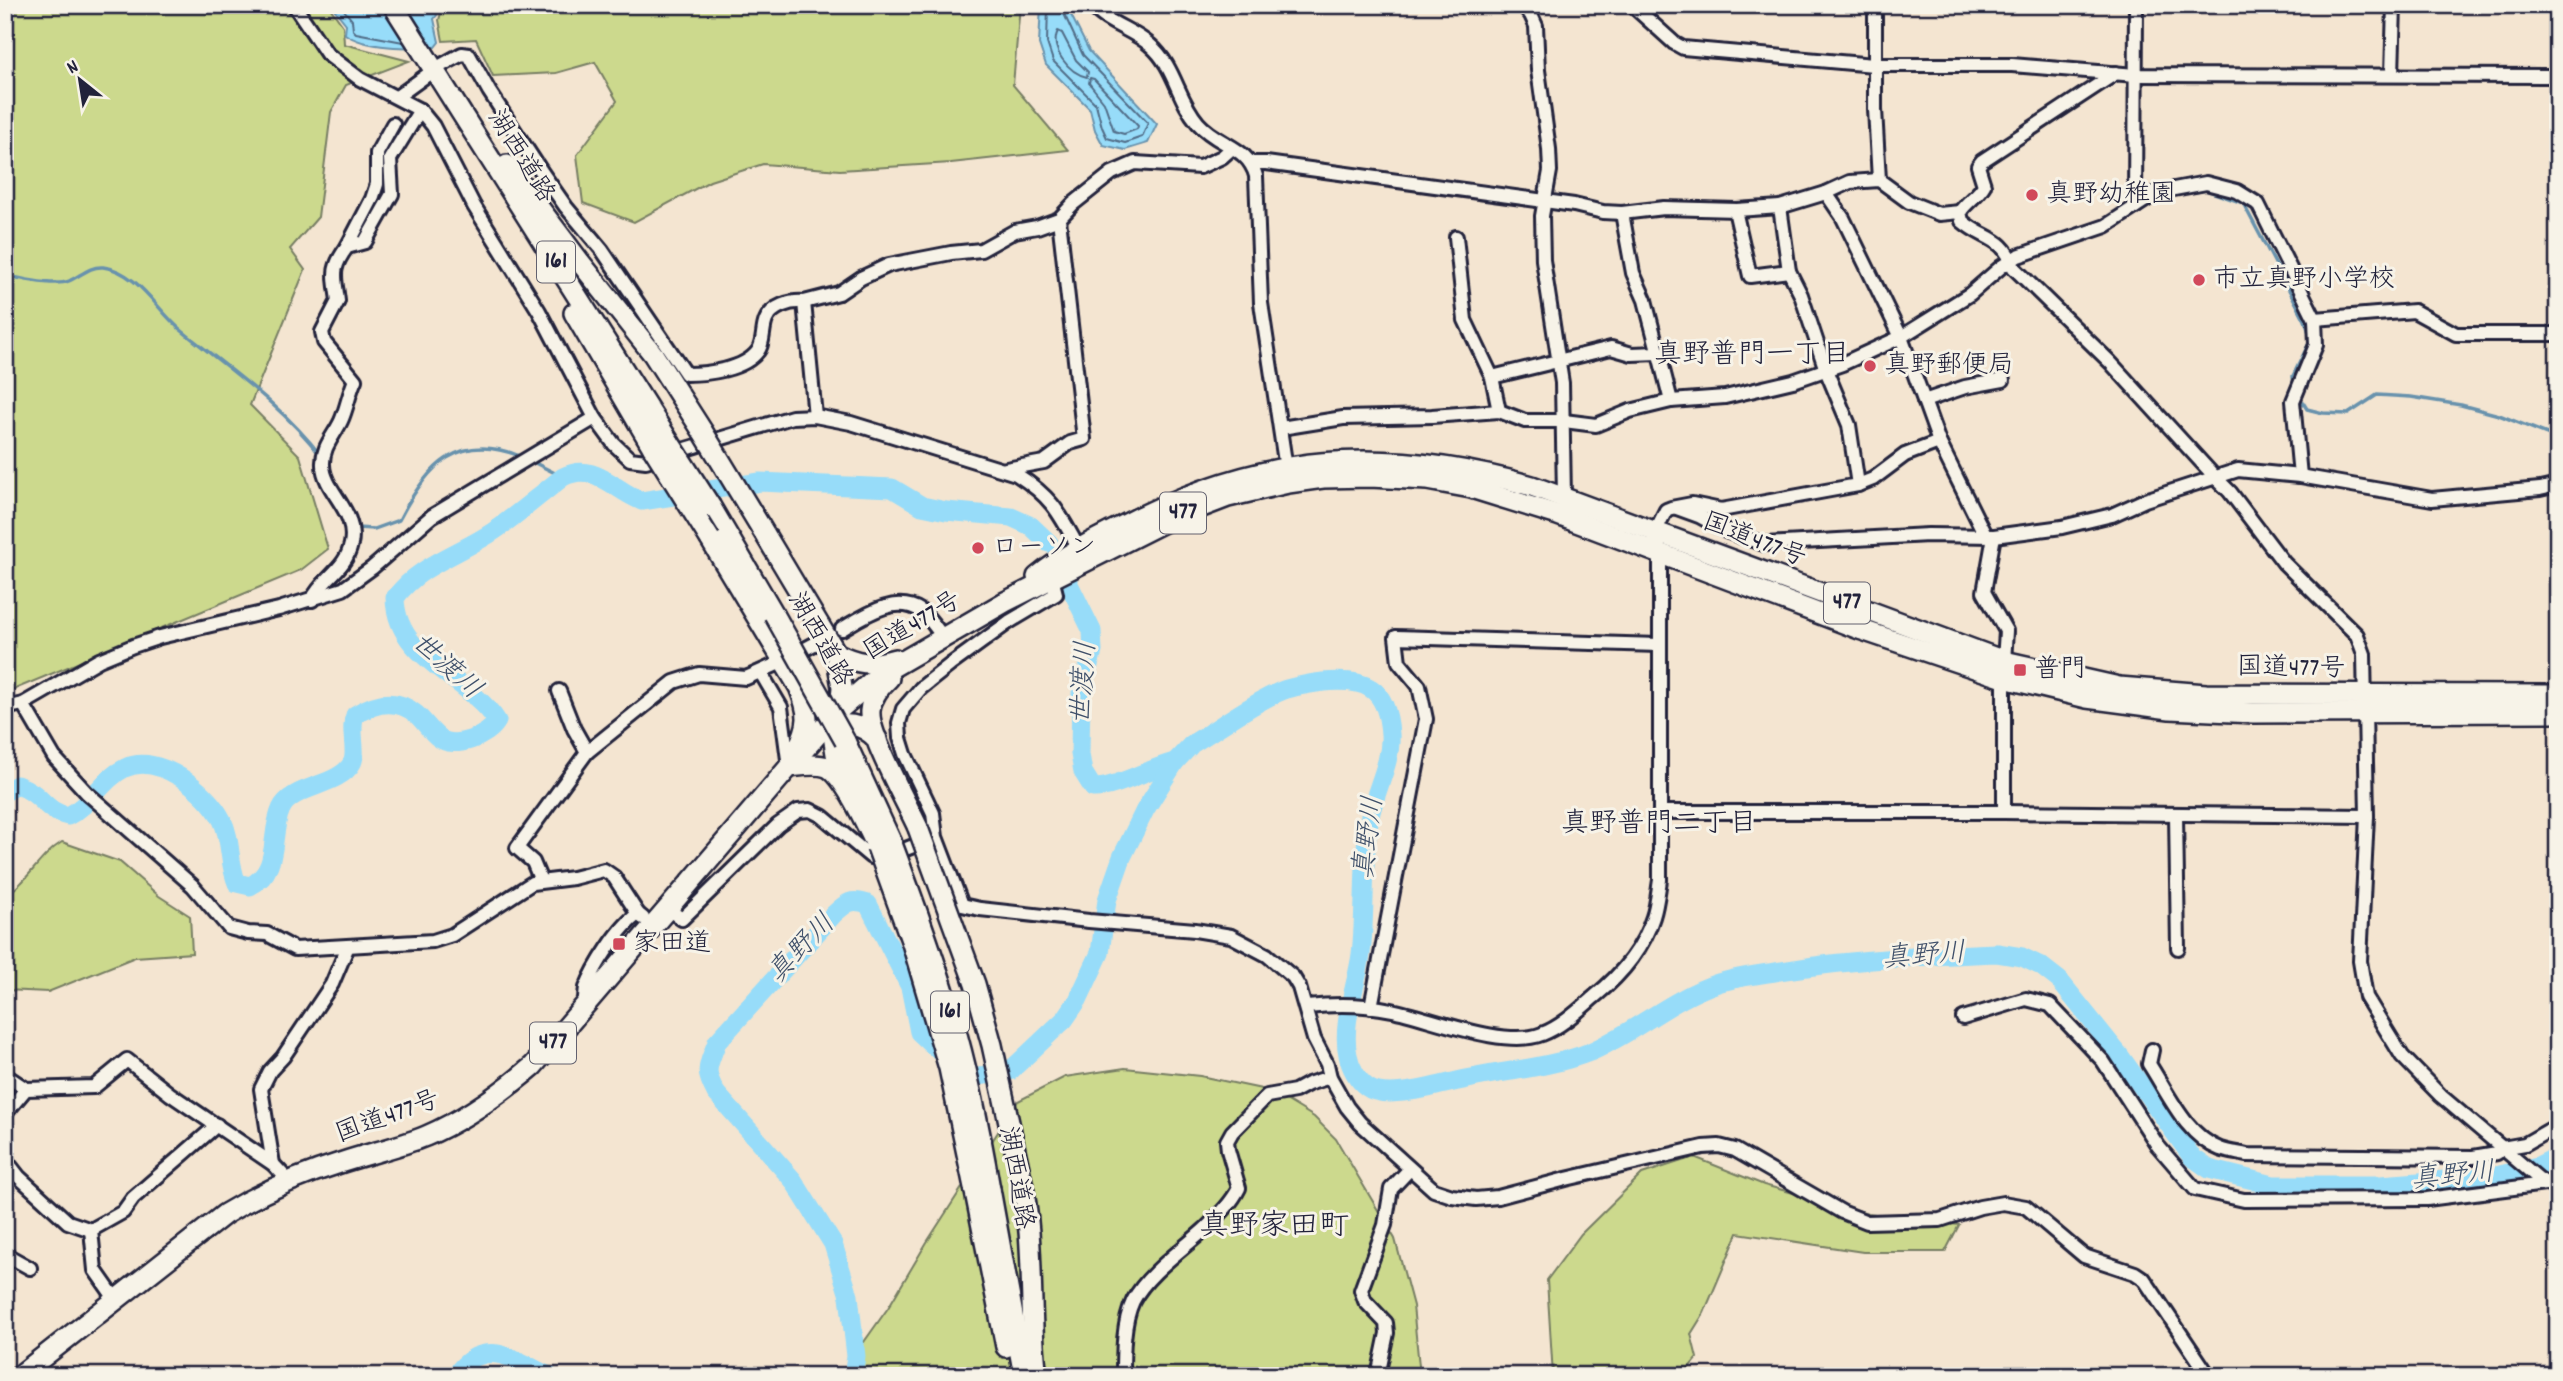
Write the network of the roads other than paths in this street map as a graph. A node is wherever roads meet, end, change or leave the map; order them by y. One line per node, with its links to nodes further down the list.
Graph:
1 (294, 5): 15 (street)
2 (394, 5): 10 (highway, 湖西道路 / 161)
3 (1091, 5): 18 (street)
4 (1523, 5): 22 (street)
5 (1632, 5): 9 (street)
6 (1875, 5): 9 (street)
7 (2136, 5): 12 (street)
8 (2394, 5): 13 (street)
9 (1874, 65): 11 (street); 20 (street)
10 (436, 72): 15 (street); 33 (street); 50 (highway, 湖西道路 / 161); 70 (highway, bridge)
11 (2116, 73): 12 (street); 26 (street)
12 (2136, 75): 13 (street); 24 (street)
13 (2392, 75): 14 (street)
14 (2558, 76)
15 (397, 96): 16 (street)
16 (420, 110): 30 (street); 46 (street)
17 (393, 124): 30 (street)
18 (1232, 148): 19 (street); 28 (street)
19 (1252, 163): 22 (street); 48 (street)
20 (1879, 180): 21 (street); 26 (street)
21 (1826, 193): 23 (street); 36 (street)
22 (1544, 201): 27 (street); 38 (street)
23 (1780, 207): 25 (street); 32 (street)
24 (2135, 207): 31 (street); 34 (street)
25 (1735, 210): 27 (street); 32 (street)
26 (1960, 212): 31 (street)
27 (1622, 213): 37 (street)
28 (1059, 219): 33 (street); 51 (street)
29 (1456, 237): 40 (street)
30 (346, 247): 64 (street)
31 (2011, 260): 36 (street); 54 (street)
32 (1789, 271): 39 (street)
33 (804, 302): 45 (street)
34 (2315, 318): 35 (street); 53 (street)
35 (2558, 334)
36 (1901, 337): 39 (street); 43 (street)
37 (1658, 353): 38 (street); 42 (street)
38 (1559, 363): 40 (street); 47 (street)
39 (1826, 370): 42 (street); 55 (street)
40 (1492, 377): 44 (street)
41 (2003, 380): 43 (street)
42 (1671, 401): 47 (street)
43 (1924, 401): 49 (street)
44 (1499, 411): 47 (street); 48 (street)
45 (816, 416): 46 (street); 51 (street)
46 (595, 418): 64 (street)
47 (1564, 421): 57 (street)
48 (1281, 428): 52 (street)
49 (1939, 442): 55 (street); 60 (street)
50 (662, 446): 75 (highway, bridge); 82 (highway, 湖西道路, bridge)
51 (1002, 470): 61 (street)
52 (1287, 474): 57 (highway, 国道477号 / 477); 61 (highway, 国道477号 / 477); 62 (highway, 国道477号 / 477); 63 (highway, 国道477号 / 477)
53 (2300, 476): 54 (street); 56 (street)
54 (2214, 477): 60 (street); 79 (street)
55 (1858, 485): 58 (street)
56 (2558, 485)
57 (1564, 497): 59 (highway, 国道477号 / 477)
58 (1677, 508): 59 (street); 60 (street)
59 (1655, 532): 62 (street); 73 (highway, 国道477号 / 477)
60 (1989, 535): 73 (street)
61 (1079, 549): 63 (highway, 国道477号 / 477)
62 (1660, 554): 68 (street); 73 (highway, 国道477号 / 477)
63 (1051, 573): 66 (highway, 国道477号 / 477); 91 (street)
64 (312, 600): 78 (street)
65 (842, 629): 66 (street)
66 (943, 637): 69 (highway, 国道477号 / 477)
67 (818, 642): 71 (street)
68 (1659, 645): 87 (street); 99 (street)
69 (925, 648): 70 (highway); 82 (highway, 国道477号 / 477); 83 (highway)
70 (836, 653): 82 (highway)
71 (789, 657)
72 (775, 665): 74 (street)
73 (2004, 669): 79 (highway, 国道477号 / 477); 88 (street)
74 (761, 673): 84 (street); 85 (street)
75 (799, 687): 82 (highway); 85 (highway)
76 (559, 691): 84 (street)
77 (2558, 695): 79 (highway, 国道477号 / 477)
78 (23, 704): 80 (street); 96 (street)
79 (2365, 704): 81 (highway, 国道477号 / 477); 90 (street)
80 (5, 708)
81 (2558, 712)
82 (834, 727): 83 (highway); 85 (highway, 国道477号 / 477); 86 (highway); 92 (highway, 湖西道路)
83 (877, 739): 91 (highway)
84 (587, 752): 93 (street)
85 (789, 767): 86 (highway); 94 (highway, 国道477号 / 477)
86 (848, 790): 92 (highway)
87 (1660, 812): 88 (street); 99 (street)
88 (2004, 812): 89 (street)
89 (2176, 814): 90 (street); 97 (street)
90 (2367, 816): 108 (street)
91 (927, 833): 94 (street); 98 (street); 124 (highway, bridge)
92 (884, 844): 115 (highway, bridge)
93 (541, 881): 95 (street); 96 (street)
94 (666, 908): 95 (highway, 国道477号 / 477)
95 (644, 920): 113 (highway, 国道477号 / 477)
96 (348, 946): 110 (street)
97 (2178, 948)
98 (1307, 1007): 99 (street); 103 (street)
99 (1369, 1007)
100 (1963, 1017): 114 (street)
101 (2152, 1050): 108 (street)
102 (5, 1075): 104 (street)
103 (1330, 1077): 111 (street); 125 (street)
104 (26, 1089): 105 (street); 106 (street)
105 (5, 1114)
106 (217, 1125): 110 (street); 117 (street)
107 (2558, 1125): 108 (street)
108 (2506, 1150): 114 (street)
109 (5, 1159): 117 (street)
110 (273, 1164): 113 (street)
111 (1410, 1169): 126 (street); 127 (street)
112 (2558, 1178): 114 (street)
113 (288, 1180): 120 (highway, 国道477号 / 477)
114 (2542, 1182): 116 (street)
115 (982, 1191): 122 (highway); 123 (highway, 湖西道路)
116 (2558, 1191)
117 (91, 1230): 120 (street)
118 (5, 1254): 119 (street)
119 (30, 1268)
120 (116, 1300): 121 (highway, 国道477号 / 477)
121 (19, 1376)
122 (1012, 1376)
123 (1024, 1376)
124 (1037, 1376)
125 (1123, 1376)
126 (1378, 1376)
127 (2209, 1376)

